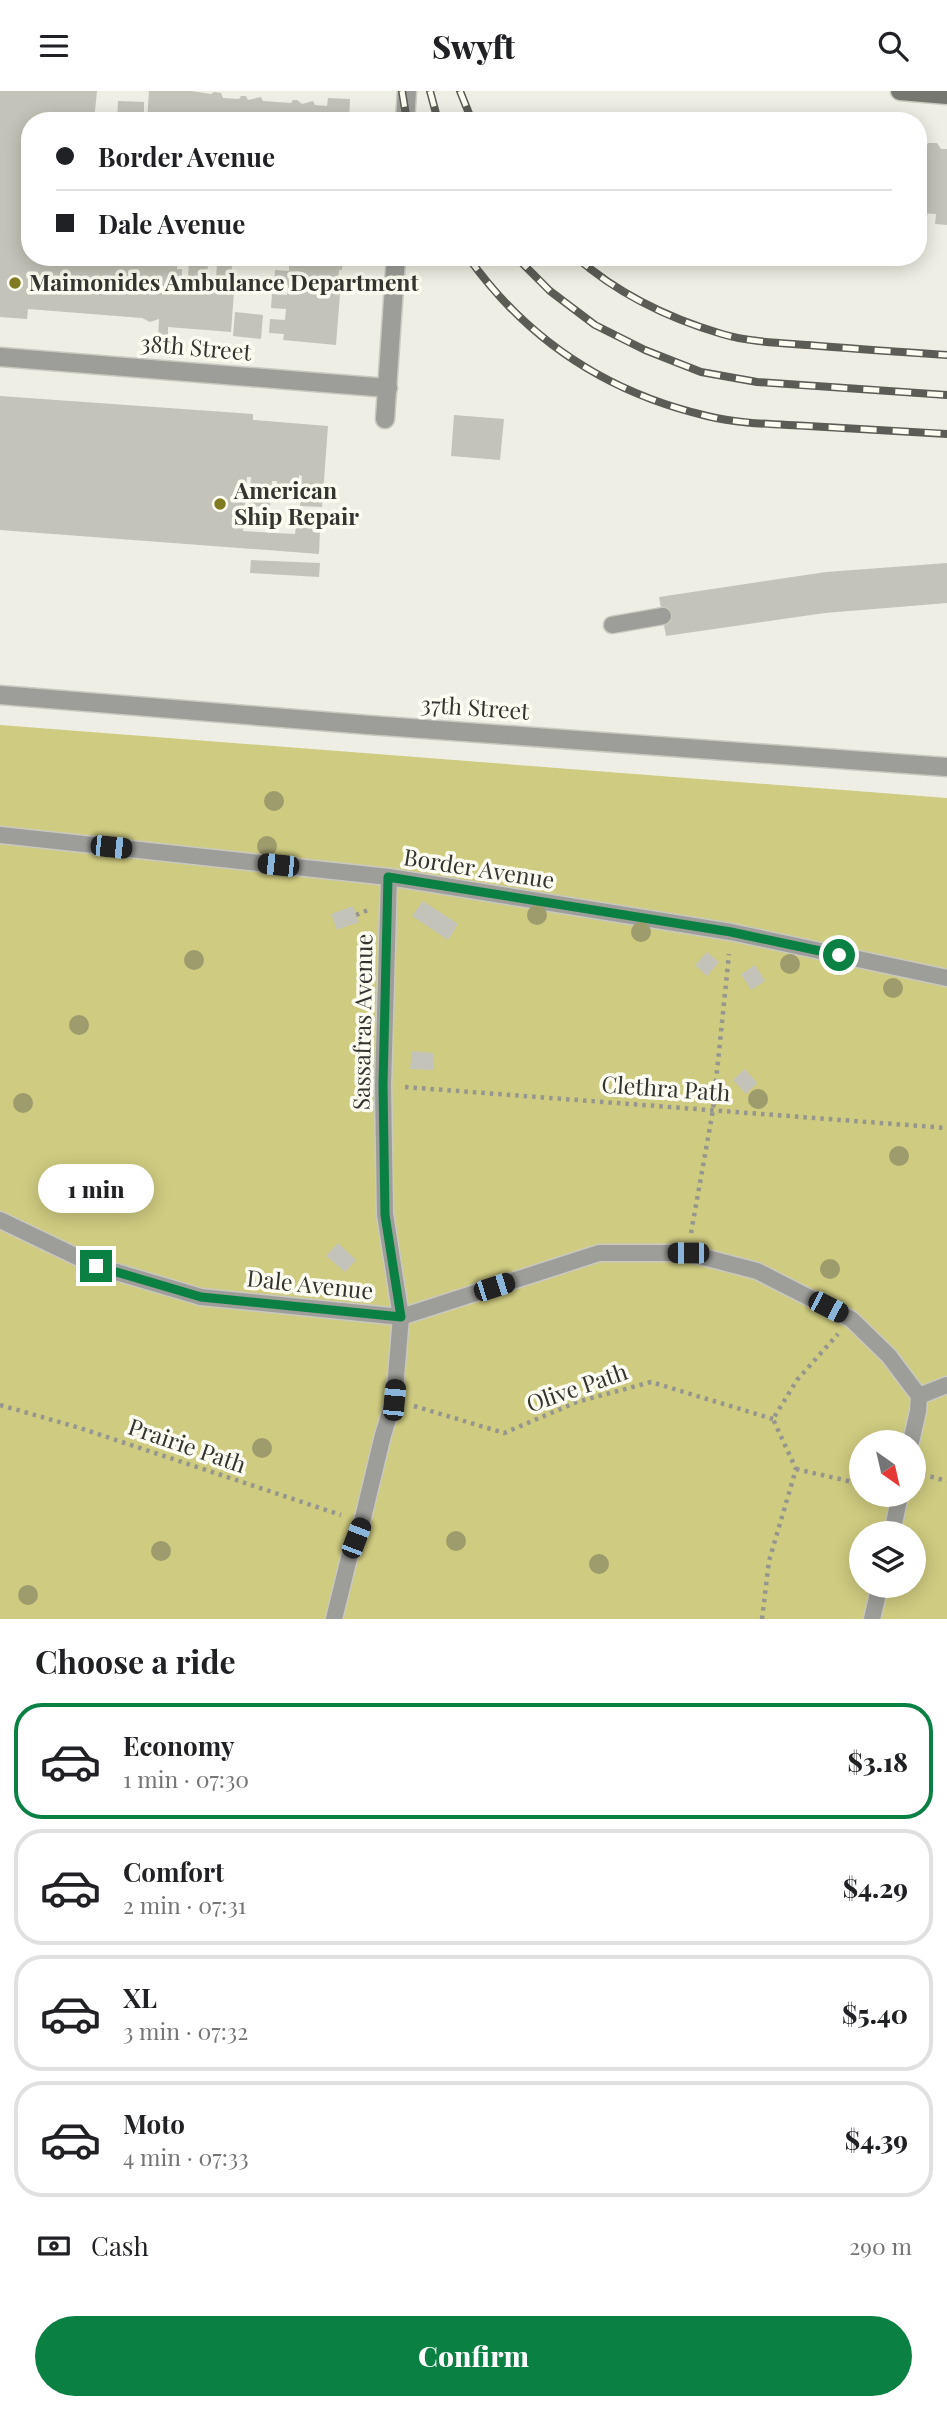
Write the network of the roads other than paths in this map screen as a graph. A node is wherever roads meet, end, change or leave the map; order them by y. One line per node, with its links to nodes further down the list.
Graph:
1 (407, 91): 4 (street)
2 (900, 91): 3 (main road)
3 (947, 95)
4 (406, 112)
5 (395, 266): 7 (street)
6 (0, 357): 7 (street, 38th Street)
7 (387, 388): 8 (street)
8 (385, 419)
9 (663, 616): 10 (lane)
10 (612, 625)
11 (0, 695): 12 (street, 37th Street)
12 (947, 767)
13 (0, 835): 14 (lane, Border Avenue)
14 (388, 877): 15 (lane, Border Avenue); 17 (lane, Sassafras Avenue)
15 (947, 978)
16 (0, 1220): 17 (lane, Dale Avenue)
17 (401, 1317): 19 (lane, Dale Avenue); 22 (lane, Sassafras Avenue)
18 (947, 1385): 19 (lane)
19 (919, 1396): 20 (lane)
20 (914, 1430)
21 (877, 1598): 23 (lane)
22 (334, 1619)
23 (872, 1619)

